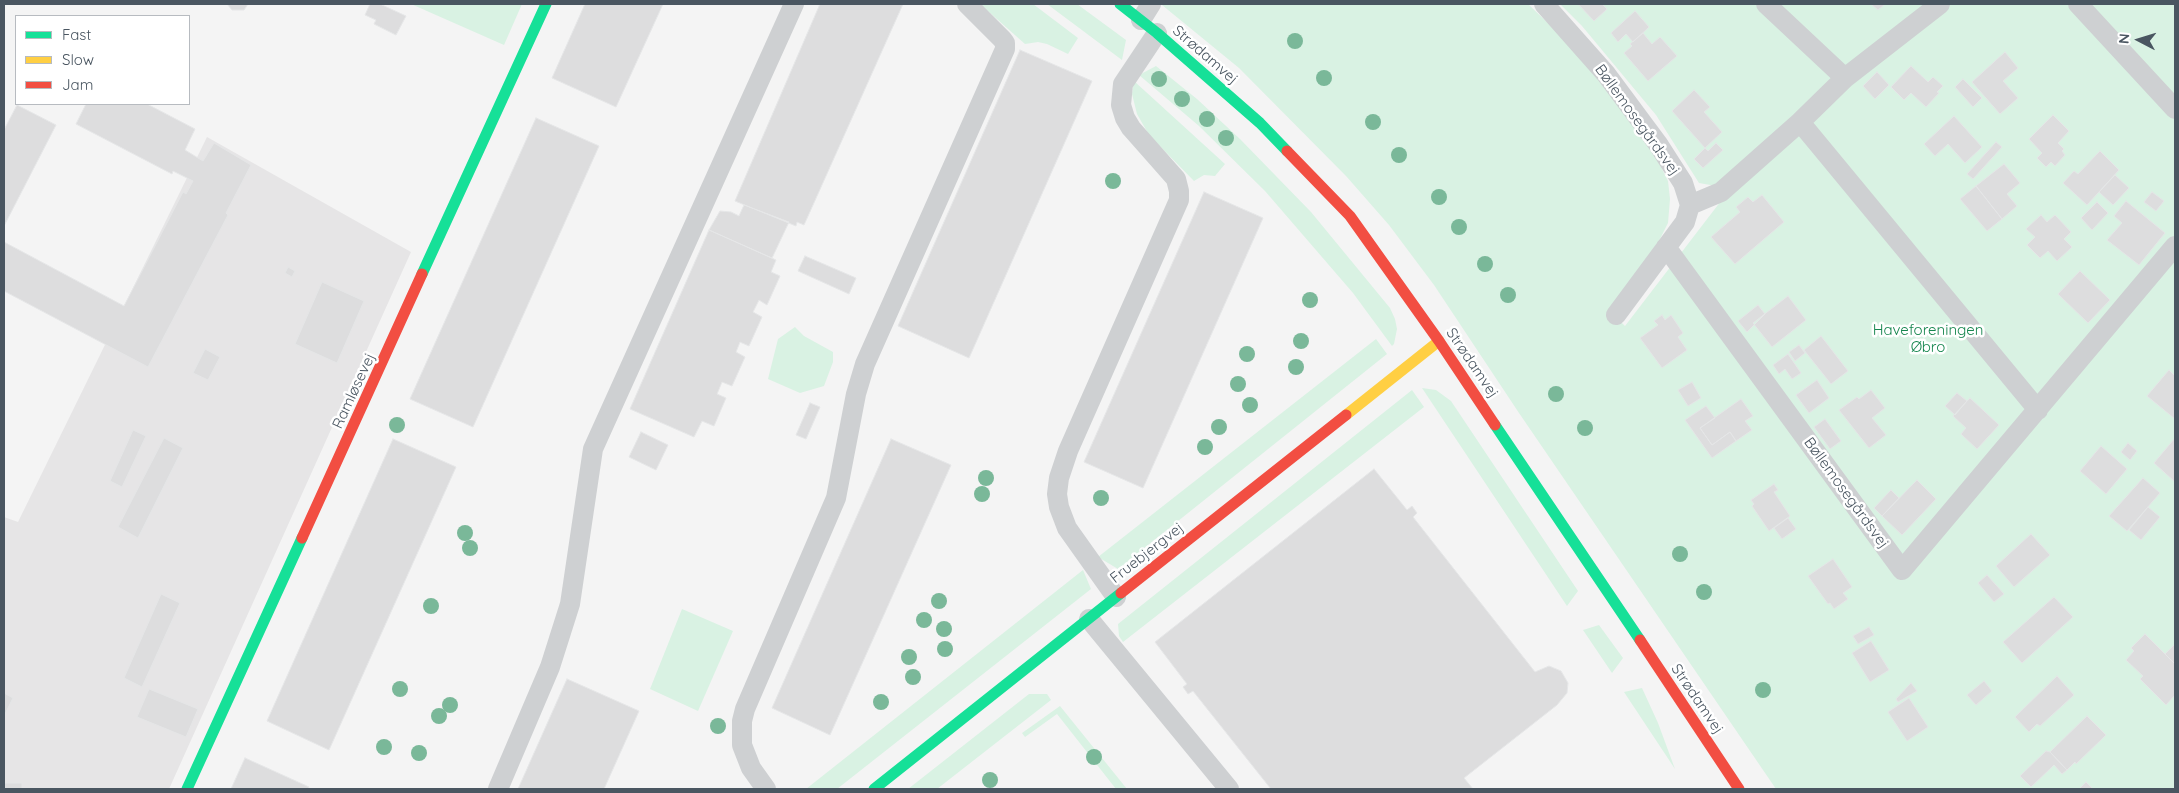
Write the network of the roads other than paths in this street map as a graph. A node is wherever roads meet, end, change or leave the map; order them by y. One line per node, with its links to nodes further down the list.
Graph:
1 (546, 4): 22 (street, Ramløsevej)
2 (794, 4): 23 (lane)
3 (967, 4): 24 (lane)
4 (1120, 4): 9 (street, Strødamvej)
5 (1544, 4): 14 (lane, Bøllemosegårdsvej)
6 (1766, 4): 11 (lane)
7 (1940, 4): 11 (lane)
8 (2078, 4): 12 (lane)
9 (1146, 12): 10 (street, Strødamvej)
10 (1158, 33): 18 (street, Strødamvej); 20 (lane)
11 (1845, 78): 13 (lane)
12 (2175, 109)
13 (1800, 122): 14 (lane); 19 (lane)
14 (1690, 205): 16 (lane)
15 (2175, 246): 19 (lane, Bøllemosegårdsvej)
16 (1666, 247): 17 (lane); 19 (lane, Bøllemosegårdsvej)
17 (1616, 315)
18 (1440, 341): 20 (street, Fruebjergvej); 27 (street, Strødamvej)
19 (2038, 410)
20 (1116, 598): 21 (street, Fruebjergvej)
21 (1090, 619): 25 (street, Fruebjergvej); 26 (lane)
22 (187, 789)
23 (498, 789)
24 (766, 789)
25 (874, 789)
26 (1229, 789)
27 (1739, 789)

